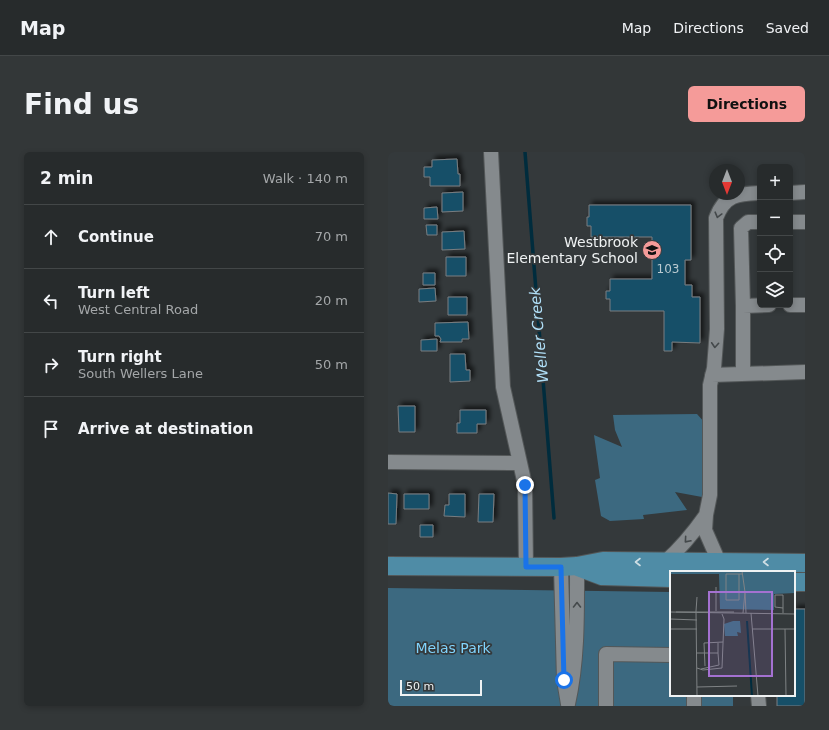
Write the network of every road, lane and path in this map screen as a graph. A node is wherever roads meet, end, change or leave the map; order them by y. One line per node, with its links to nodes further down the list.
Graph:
1 (491, 152): 16 (street)
2 (805, 192): 3 (street)
3 (793, 193)
4 (757, 194): 12 (street, one-way to 12)
5 (757, 222): 11 (street)
6 (793, 222): 7 (street)
7 (805, 222)
8 (757, 305): 11 (street)
9 (793, 305): 10 (street)
10 (805, 305)
11 (743, 306): 14 (street)
12 (713, 372): 14 (street); 17 (street)
13 (805, 372): 14 (street)
14 (743, 374)
15 (388, 462): 16 (street)
16 (520, 463): 21 (street)
17 (706, 515): 18 (street); 23 (street, one-way to 23)
18 (718, 562): 19 (main road, one-way to 18); 23 (main road)
19 (805, 563)
20 (388, 566): 21 (main road)
21 (526, 567): 22 (main road)
22 (569, 567): 23 (main road); 25 (street)
23 (668, 570)
24 (670, 655): 26 (street)
25 (568, 705)
26 (606, 706)

